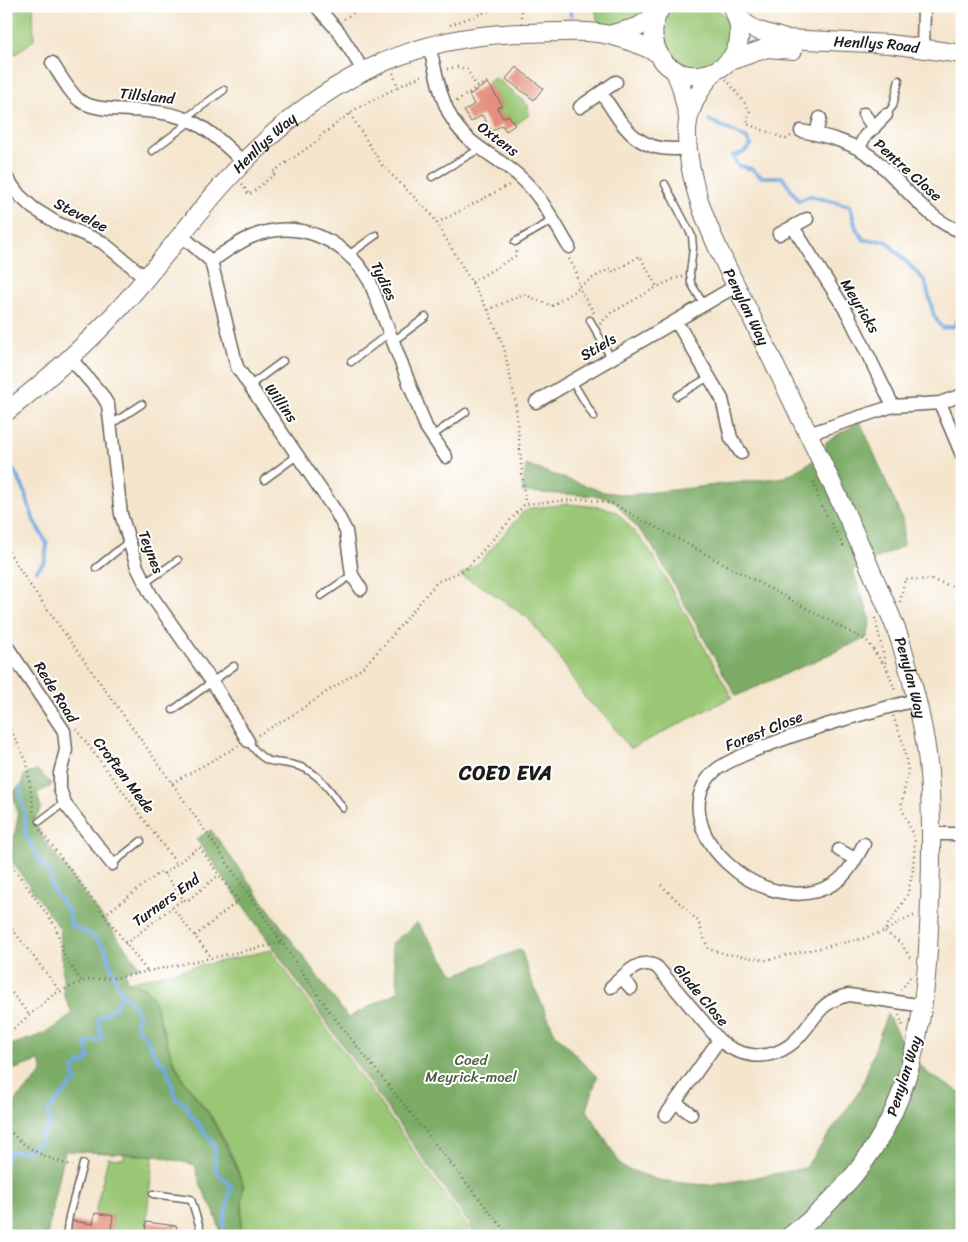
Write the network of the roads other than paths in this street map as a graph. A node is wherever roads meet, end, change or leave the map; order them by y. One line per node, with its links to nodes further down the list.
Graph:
1 (316, 6): 13 (street)
2 (924, 6): 7 (street)
3 (732, 8): 7 (street, Henllys Road); 11 (street, Penylan Way)
4 (659, 11): 5 (street); 8 (street)
5 (608, 35): 6 (street, Henllys Way); 8 (street)
6 (429, 46): 13 (street, Henllys Way); 27 (street, Oxtens)
7 (923, 50): 9 (street); 11 (street, Henllys Road)
8 (658, 53): 12 (street)
9 (962, 54)
10 (52, 63): 23 (street, Tillsland)
11 (721, 67): 12 (street, Henllys Road); 21 (street, Penylan Way)
12 (674, 69): 21 (street, Penylan Way)
13 (363, 70): 31 (street, Henllys Way)
14 (899, 80): 20 (lane)
15 (616, 82): 17 (street)
16 (224, 90): 23 (lane)
17 (601, 92): 18 (street); 28 (street)
18 (580, 107)
19 (864, 114): 24 (street)
20 (886, 115): 24 (street, Pentre Close)
21 (688, 117): 28 (street, Penylan Way)
22 (820, 118): 26 (street)
23 (189, 119): 30 (lane); 31 (street, Tillsland)
24 (874, 128): 29 (street, Pentre Close)
25 (801, 131): 26 (street, Pentre Close)
26 (816, 134): 29 (street, Pentre Close)
27 (482, 147): 33 (lane); 35 (street, Oxtens)
28 (688, 148): 47 (street, Penylan Way)
29 (859, 148): 38 (street, Pentre Close)
30 (152, 150)
31 (238, 168): 40 (street, Henllys Way)
32 (6, 177): 46 (street, Stevelee)
33 (432, 177)
34 (665, 184): 48 (lane)
35 (553, 220): 42 (lane); 43 (street, Oxtens)
36 (807, 220): 37 (street)
37 (793, 227): 39 (street); 65 (street, Meyricks)
38 (962, 231)
39 (779, 234)
40 (182, 235): 45 (street); 46 (street, Henllys Way)
41 (376, 235): 44 (lane)
42 (514, 242)
43 (569, 252)
44 (350, 254): 45 (street, Tydies); 52 (street, Tydies)
45 (211, 261): 59 (street, Willins)
46 (146, 278): 54 (street, Henllys Way)
47 (736, 286): 48 (street, Stiels); 70 (street, Penylan Way)
48 (704, 305): 50 (street, Stiels)
49 (426, 317): 52 (lane)
50 (676, 321): 53 (street, Stiels); 57 (street)
51 (592, 325): 53 (lane)
52 (390, 338): 56 (lane); 71 (street, Tydies)
53 (611, 358): 58 (street, Stiels)
54 (71, 359): 66 (street, Henllys Way); 69 (street, Teynes)
55 (283, 361): 59 (lane)
56 (350, 362)
57 (709, 377): 61 (lane); 72 (street)
58 (572, 381): 62 (street, Stiels); 68 (lane)
59 (249, 386): 73 (street, Willins)
60 (962, 395): 63 (street)
61 (677, 396)
62 (536, 402)
63 (940, 402): 65 (street); 74 (street)
64 (142, 404): 69 (lane)
65 (893, 406): 70 (street)
66 (6, 412)
67 (466, 412): 71 (lane)
68 (594, 417)
69 (110, 425): 77 (street, Teynes)
70 (808, 434): 87 (street, Penylan Way)
71 (432, 436): 75 (street, Tydies)
72 (741, 454)
73 (298, 455): 76 (lane); 80 (street, Willins)
74 (962, 455)
75 (446, 457)
76 (264, 480)
77 (128, 542): 79 (lane); 81 (street, Teynes)
78 (178, 560): 81 (lane)
79 (96, 568)
80 (352, 575): 82 (street, Willins); 83 (lane)
81 (145, 583): 86 (street, Teynes)
82 (361, 589)
83 (321, 596)
84 (6, 644): 90 (street, Rede Road)
85 (234, 666): 86 (lane)
86 (212, 682): 88 (lane); 89 (street, Teynes)
87 (916, 700): 93 (street, Penylan Way); 98 (street, Forest Close)
88 (173, 710)
89 (248, 741): 91 (lane)
90 (65, 802): 92 (lane); 99 (street, Rede Road)
91 (343, 808)
92 (38, 822)
93 (930, 834): 94 (street); 103 (street, Penylan Way)
94 (962, 834)
95 (141, 841): 99 (lane)
96 (864, 844): 98 (street, Forest Close)
97 (839, 850): 98 (street)
98 (855, 859)
99 (112, 864)
100 (622, 978): 101 (street, Glade Close); 102 (street); 104 (street, Glade Close)
101 (611, 987)
102 (631, 988)
103 (924, 1006): 104 (street, Glade Close); 112 (street, Penylan Way)
104 (719, 1040): 105 (street, Glade Close)
105 (675, 1102): 106 (street); 107 (street, Glade Close)
106 (691, 1114)
107 (666, 1115)
108 (82, 1166): 110 (lane)
109 (153, 1194): 111 (lane)
110 (66, 1236)
111 (200, 1236)
112 (790, 1236)

